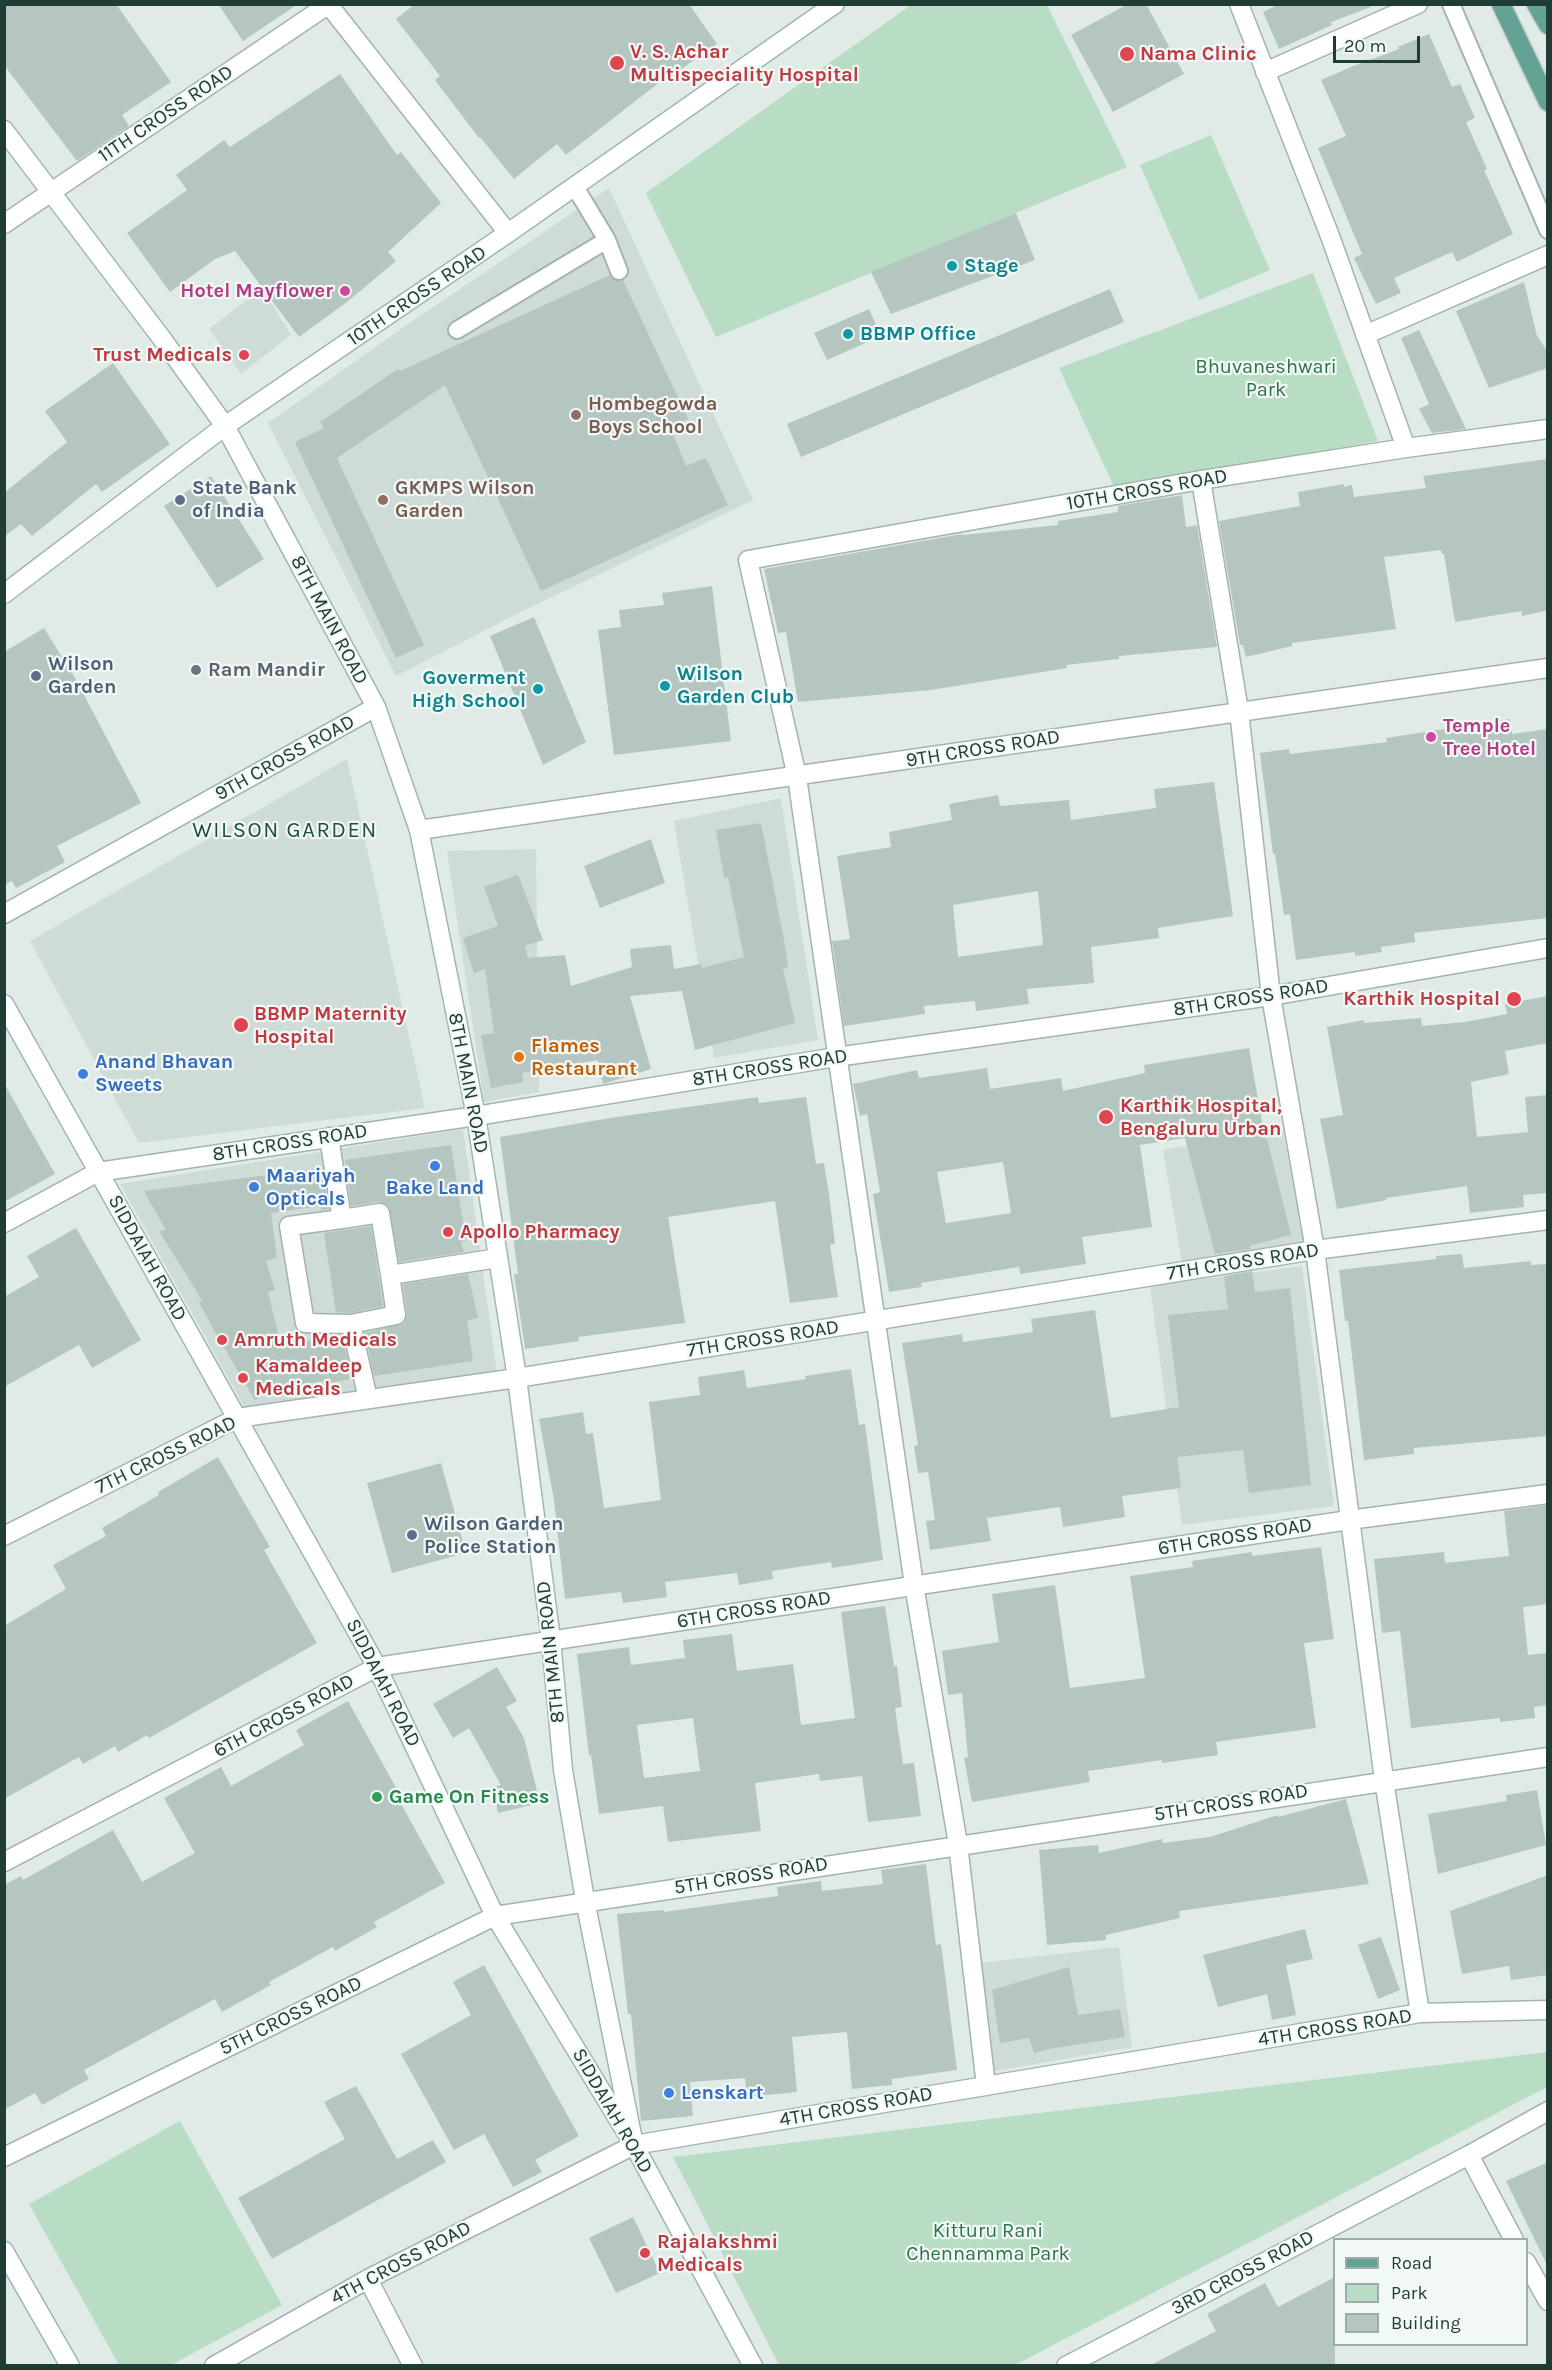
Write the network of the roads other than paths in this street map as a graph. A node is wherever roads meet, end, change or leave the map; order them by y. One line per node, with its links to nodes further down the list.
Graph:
1 (835, 4): 12 (street, 10TH CROSS ROAD)
2 (1239, 4): 9 (street)
3 (1418, 4): 9 (street)
4 (1450, 4): 15 (lane)
5 (1500, 4): 10 (main road)
6 (1536, 4): 8 (main road)
7 (329, 5): 13 (street, 11TH CROSS ROAD); 16 (street)
8 (1548, 25)
9 (1265, 72): 21 (street)
10 (1548, 102)
11 (4, 130): 13 (street, 8TH MAIN ROAD)
12 (575, 187): 16 (street, 10TH CROSS ROAD); 17 (lane)
13 (50, 192): 14 (street, 11TH CROSS ROAD); 22 (street, 8TH MAIN ROAD)
14 (4, 224)
15 (1548, 230)
16 (508, 233): 22 (street, 10TH CROSS ROAD)
17 (607, 240): 19 (lane); 20 (lane)
18 (1548, 255): 21 (street)
19 (619, 271)
20 (457, 330)
21 (1365, 334): 24 (street)
22 (225, 426): 26 (street, 10TH CROSS ROAD); 28 (street, 8TH MAIN ROAD)
23 (1548, 429): 24 (street, 10TH CROSS ROAD)
24 (1406, 448): 25 (street, 10TH CROSS ROAD)
25 (1201, 480): 29 (street); 30 (street, 10TH CROSS ROAD)
26 (4, 594)
27 (1548, 668): 29 (street, 9TH CROSS ROAD)
28 (376, 707): 31 (street, 8TH MAIN ROAD); 32 (street, 9TH CROSS ROAD)
29 (1239, 711): 30 (street, 9TH CROSS ROAD); 34 (street)
30 (796, 777): 31 (street, 9TH CROSS ROAD); 36 (street)
31 (419, 830): 37 (street, 8TH MAIN ROAD)
32 (4, 915)
33 (1548, 948): 34 (street, 8TH CROSS ROAD)
34 (1270, 996): 36 (street, 8TH CROSS ROAD); 43 (street)
35 (4, 1004): 39 (street, SIDDAIAH ROAD)
36 (836, 1057): 37 (street, 8TH CROSS ROAD); 46 (street)
37 (476, 1116): 38 (street, 8TH CROSS ROAD); 44 (street, 8TH MAIN ROAD)
38 (329, 1137): 39 (street, 8TH CROSS ROAD); 40 (street)
39 (98, 1172): 42 (street, 8TH CROSS ROAD); 50 (street, SIDDAIAH ROAD)
40 (342, 1219): 45 (street); 47 (street)
41 (1548, 1220): 43 (street, 7TH CROSS ROAD)
42 (4, 1223)
43 (1315, 1250): 46 (street, 7TH CROSS ROAD); 52 (street)
44 (498, 1258): 45 (street); 48 (street, 8TH MAIN ROAD)
45 (390, 1275): 47 (street)
46 (876, 1321): 48 (street, 7TH CROSS ROAD); 54 (street)
47 (351, 1324): 49 (street)
48 (518, 1378): 49 (street, 7TH CROSS ROAD); 55 (street, 8TH MAIN ROAD)
49 (368, 1399): 50 (street, 7TH CROSS ROAD)
50 (237, 1418): 53 (street, 7TH CROSS ROAD); 56 (street, SIDDAIAH ROAD)
51 (1548, 1494): 52 (street, 6TH CROSS ROAD)
52 (1350, 1520): 54 (street, 6TH CROSS ROAD); 58 (street)
53 (4, 1536)
54 (914, 1586): 55 (street, 6TH CROSS ROAD); 59 (street)
55 (552, 1640): 56 (street, 6TH CROSS ROAD); 61 (street, 8TH MAIN ROAD)
56 (377, 1667): 60 (street, 6TH CROSS ROAD); 62 (street, SIDDAIAH ROAD)
57 (1548, 1756): 58 (street, 5TH CROSS ROAD)
58 (1384, 1780): 59 (street, 5TH CROSS ROAD); 64 (street)
59 (958, 1844): 61 (street, 5TH CROSS ROAD); 65 (street)
60 (4, 1862)
61 (585, 1900): 62 (street, 5TH CROSS ROAD); 67 (street, 8TH MAIN ROAD)
62 (495, 1916): 67 (street, SIDDAIAH ROAD); 69 (street, 5TH CROSS ROAD)
63 (1548, 2010): 64 (street, 4TH CROSS ROAD)
64 (1420, 2013): 65 (street, 4TH CROSS ROAD)
65 (986, 2086): 67 (street, 4TH CROSS ROAD)
66 (1548, 2111): 68 (street, 3RD CROSS ROAD)
67 (634, 2145): 73 (street, 4TH CROSS ROAD); 78 (street, SIDDAIAH ROAD)
68 (1468, 2155): 70 (street); 79 (street, 3RD CROSS ROAD)
69 (4, 2157)
70 (1513, 2238)
71 (4, 2251): 75 (street)
72 (1528, 2264): 74 (street)
73 (368, 2279): 76 (street, 4TH CROSS ROAD); 77 (street)
74 (1548, 2301)
75 (70, 2366)
76 (214, 2366)
77 (413, 2366)
78 (753, 2366)
79 (1066, 2366)

